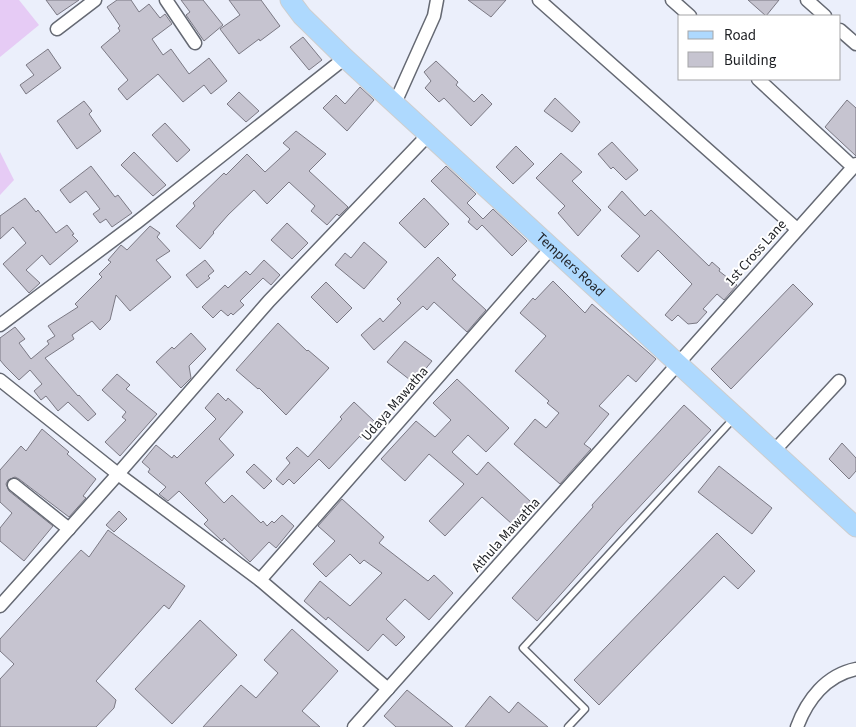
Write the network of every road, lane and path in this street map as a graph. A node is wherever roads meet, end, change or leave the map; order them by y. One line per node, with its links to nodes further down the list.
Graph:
1 (95, 0): 10 (street)
2 (166, 0): 12 (street)
3 (290, 0): 14 (main road, Templers Road)
4 (437, 0): 16 (street)
5 (539, 0): 19 (street)
6 (672, 0): 8 (street)
7 (808, 0): 9 (street)
8 (689, 15)
9 (824, 15)
10 (57, 29)
11 (841, 31): 13 (street)
12 (195, 43)
13 (856, 44)
14 (345, 58): 16 (main road, Templers Road); 21 (street)
15 (759, 80): 18 (street)
16 (395, 103): 17 (main road, Templers Road)
17 (429, 134): 20 (main road, Templers Road); 27 (street)
18 (855, 165): 19 (street, 1st Cross Lane)
19 (798, 229): 22 (street, 1st Cross Lane)
20 (552, 247): 22 (main road, Templers Road); 31 (street, Udaya Mawatha)
21 (0, 325)
22 (678, 362): 25 (main road, Templers Road); 34 (street, Athula Mawatha)
23 (0, 380): 27 (street)
24 (839, 381): 26 (street)
25 (736, 415): 26 (main road, Templers Road); 36 (lane)
26 (774, 451): 29 (main road, Templers Road)
27 (118, 474): 30 (street); 31 (street)
28 (14, 484): 30 (street)
29 (856, 527)
30 (69, 529): 32 (street)
31 (260, 580): 34 (street)
32 (0, 606)
33 (856, 669): 37 (street)
34 (388, 689): 35 (street, Athula Mawatha)
35 (354, 727)
36 (568, 727)
37 (797, 727)

